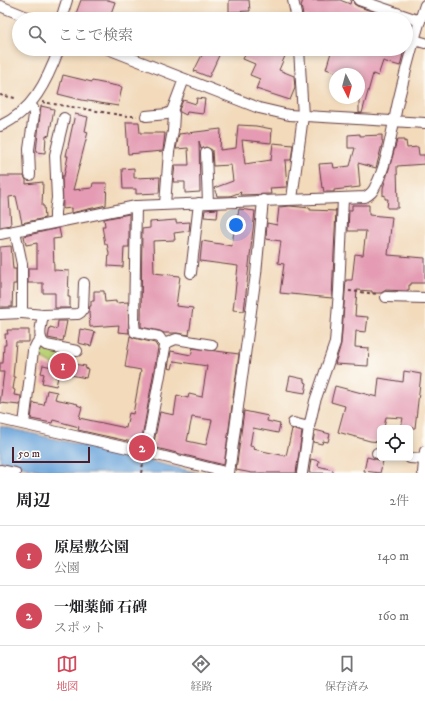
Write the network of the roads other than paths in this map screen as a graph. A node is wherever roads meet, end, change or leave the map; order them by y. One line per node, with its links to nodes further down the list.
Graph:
1 (67, 0): 7 (street)
2 (293, 0): 8 (street)
3 (359, 0): 9 (street)
4 (425, 5): 11 (street)
5 (0, 6): 6 (street)
6 (15, 12)
7 (63, 12)
8 (296, 12)
9 (394, 12)
10 (413, 19): 11 (street)
11 (420, 21): 12 (street)
12 (413, 38)
13 (413, 43): 14 (street)
14 (425, 43)
15 (56, 56): 20 (street)
16 (126, 56): 19 (street)
17 (299, 56): 23 (street)
18 (408, 56): 25 (street)
19 (184, 79): 21 (street); 23 (street)
20 (30, 105): 27 (street); 29 (street)
21 (172, 111): 22 (street); 34 (street)
22 (146, 116)
23 (303, 116): 25 (street); 31 (street)
24 (64, 118): 36 (street)
25 (394, 122): 26 (street); 30 (street)
26 (425, 123)
27 (0, 126)
28 (206, 153): 33 (street)
29 (30, 175)
30 (343, 198): 31 (street); 53 (street)
31 (292, 199): 32 (street)
32 (264, 200): 33 (street); 59 (street)
33 (203, 203): 34 (street); 39 (street)
34 (165, 204): 35 (street)
35 (136, 206): 36 (street); 47 (street)
36 (55, 222): 37 (street)
37 (15, 230): 38 (street); 43 (street)
38 (0, 234)
39 (191, 273)
40 (84, 283): 45 (street)
41 (386, 297): 42 (street)
42 (425, 298)
43 (22, 313): 44 (street); 45 (street)
44 (0, 314)
45 (43, 314): 46 (street)
46 (41, 340): 49 (street); 52 (street)
47 (164, 344): 48 (street); 54 (street)
48 (212, 345)
49 (77, 351)
50 (0, 419): 52 (street)
51 (293, 423): 53 (street)
52 (24, 424): 54 (street)
53 (309, 427): 60 (street)
54 (145, 454): 59 (street)
55 (425, 455): 56 (street); 61 (street)
56 (413, 457)
57 (0, 470): 58 (street)
58 (15, 473)
59 (229, 473)
60 (302, 473)
61 (423, 473)

